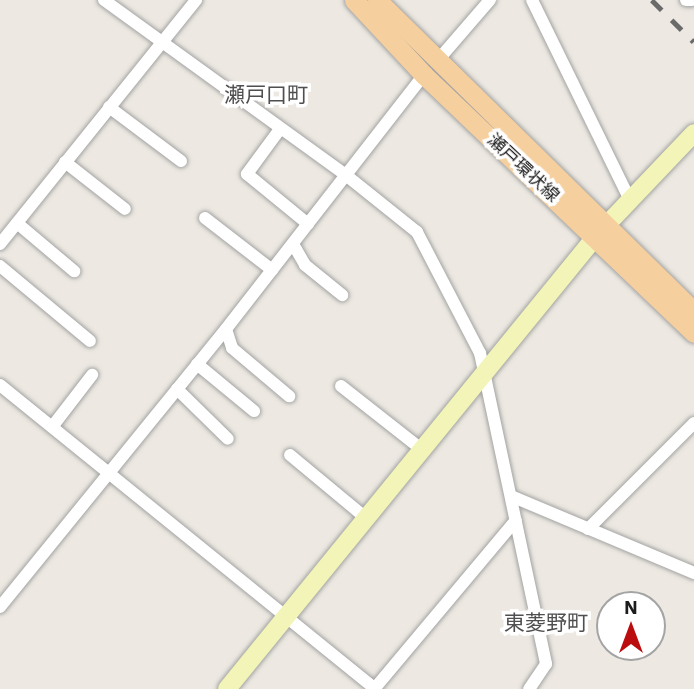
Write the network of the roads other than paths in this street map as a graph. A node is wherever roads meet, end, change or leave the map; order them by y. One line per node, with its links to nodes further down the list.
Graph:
1 (104, 0): 9 (street)
2 (196, 0): 9 (street)
3 (354, 0): 11 (main road, 瀬戸環状線)
4 (377, 0): 10 (main road, 瀬戸環状線)
5 (490, 0): 10 (street)
6 (532, 0): 18 (street)
7 (686, 0): 8 (street)
8 (692, 0)
9 (161, 42): 12 (street); 13 (street)
10 (439, 60): 23 (main road, 瀬戸環状線)
11 (424, 75): 17 (street); 23 (main road, 瀬戸環状線)
12 (109, 107): 15 (street); 16 (street)
13 (281, 129): 17 (street); 22 (street)
14 (694, 133): 18 (street)
15 (181, 161)
16 (65, 162): 19 (street); 21 (street)
17 (347, 176): 22 (street); 35 (street)
18 (630, 200): 23 (street)
19 (125, 209)
20 (205, 218): 27 (street)
21 (17, 223): 24 (street); 28 (street)
22 (308, 224): 25 (street)
23 (600, 231): 30 (main road, 瀬戸環状線); 32 (main road, 瀬戸環状線); 35 (street)
24 (0, 244)
25 (293, 244): 27 (street); 29 (street)
26 (0, 266): 33 (street)
27 (272, 270): 31 (street)
28 (74, 271)
29 (342, 295)
30 (694, 312)
31 (226, 330): 34 (street); 40 (street)
32 (694, 334)
33 (90, 341)
34 (197, 364): 39 (street); 41 (street)
35 (484, 370): 45 (street); 48 (street)
36 (92, 375): 43 (street)
37 (0, 385): 43 (street)
38 (341, 386): 45 (street)
39 (177, 389): 44 (street); 47 (street)
40 (289, 396)
41 (254, 411)
42 (694, 423): 51 (street)
43 (52, 427): 47 (street)
44 (228, 439)
45 (421, 449): 49 (street)
46 (290, 455): 49 (street)
47 (108, 475): 53 (street); 54 (street)
48 (511, 496): 50 (street); 51 (street)
49 (367, 519): 54 (street)
50 (516, 520): 55 (street); 57 (street)
51 (588, 529): 52 (street)
52 (694, 573)
53 (0, 607)
54 (287, 615): 55 (street); 56 (street)
55 (372, 687)
56 (227, 689)
57 (529, 689)

